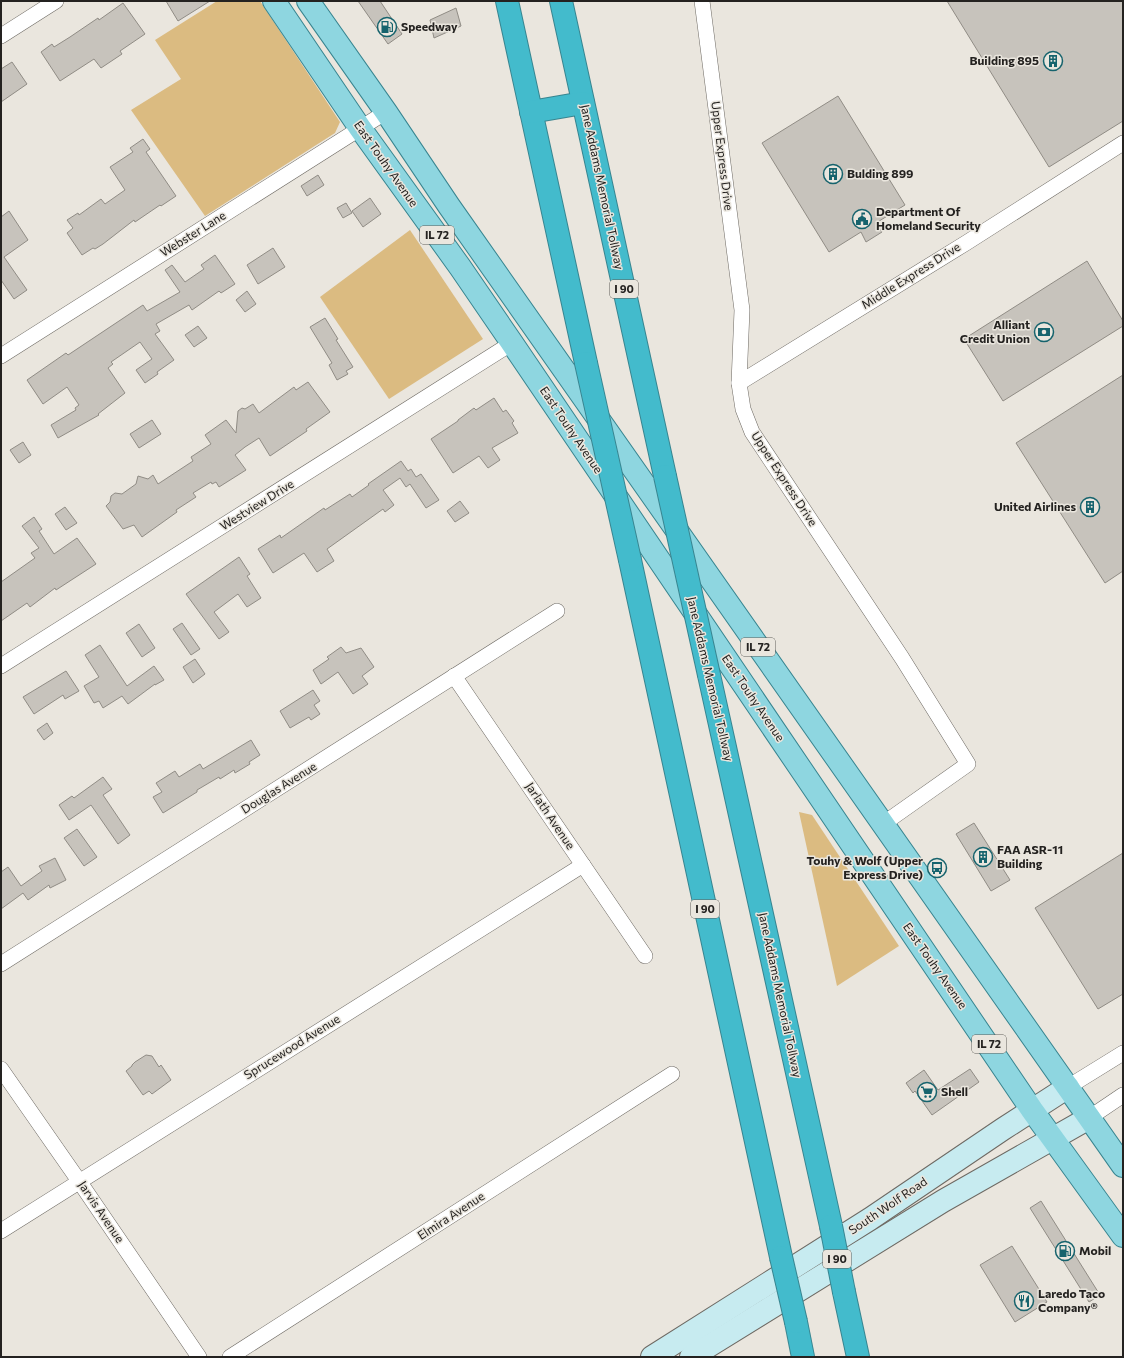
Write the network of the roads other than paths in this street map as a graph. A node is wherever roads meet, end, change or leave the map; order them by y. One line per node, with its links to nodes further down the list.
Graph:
1 (56, 1): 7 (street)
2 (274, 1): 11 (main road, East Touhy Avenue / IL 72)
3 (308, 1): 9 (main road, IL 72)
4 (507, 1): 10 (highway, I 90)
5 (561, 1): 8 (highway, Jane Addams Memorial Tollway / I 90)
6 (702, 1): 15 (street, Upper Express Drive)
7 (1, 36)
8 (583, 103): 10 (highway); 40 (highway, Jane Addams Memorial Tollway / I 90, bridge)
9 (386, 112): 11 (street, Webster Lane); 19 (main road, IL 72)
10 (531, 112): 39 (highway, I 90, bridge)
11 (360, 128): 13 (main road, East Touhy Avenue / IL 72); 14 (street, Webster Lane)
12 (1123, 143): 15 (street, Middle Express Drive)
13 (512, 343): 17 (street, Westview Drive); 28 (main road, East Touhy Avenue / IL 72)
14 (1, 356)
15 (739, 383): 19 (street, Upper Express Drive)
16 (557, 611): 18 (street, Douglas Avenue)
17 (1, 666)
18 (454, 676): 20 (street, Jarlath Avenue); 22 (street, Douglas Avenue)
19 (883, 824): 26 (main road, IL 72)
20 (583, 865): 21 (street, Jarlath Avenue); 32 (street, Sprucewood Avenue)
21 (645, 956)
22 (1, 964)
23 (1123, 1053): 26 (street, South Wolf Road)
24 (1, 1069): 32 (street, Jarvis Avenue)
25 (672, 1074): 36 (street, Elmira Avenue)
26 (1068, 1087): 28 (main road, South Wolf Road); 29 (main road, IL 72)
27 (1123, 1096): 29 (street, South Wolf Road)
28 (1032, 1110): 30 (main road, East Touhy Avenue); 37 (main road, South Wolf Road)
29 (1089, 1118): 30 (main road, South Wolf Road); 31 (main road, IL 72)
30 (1053, 1138): 34 (main road, East Touhy Avenue); 38 (main road, South Wolf Road)
31 (1123, 1166)
32 (79, 1180): 33 (street, Sprucewood Avenue); 35 (street, Jarvis Avenue)
33 (1, 1230)
34 (1123, 1236)
35 (199, 1357)
36 (230, 1357)
37 (652, 1357)
38 (690, 1357)
39 (803, 1357)
40 (858, 1357)

